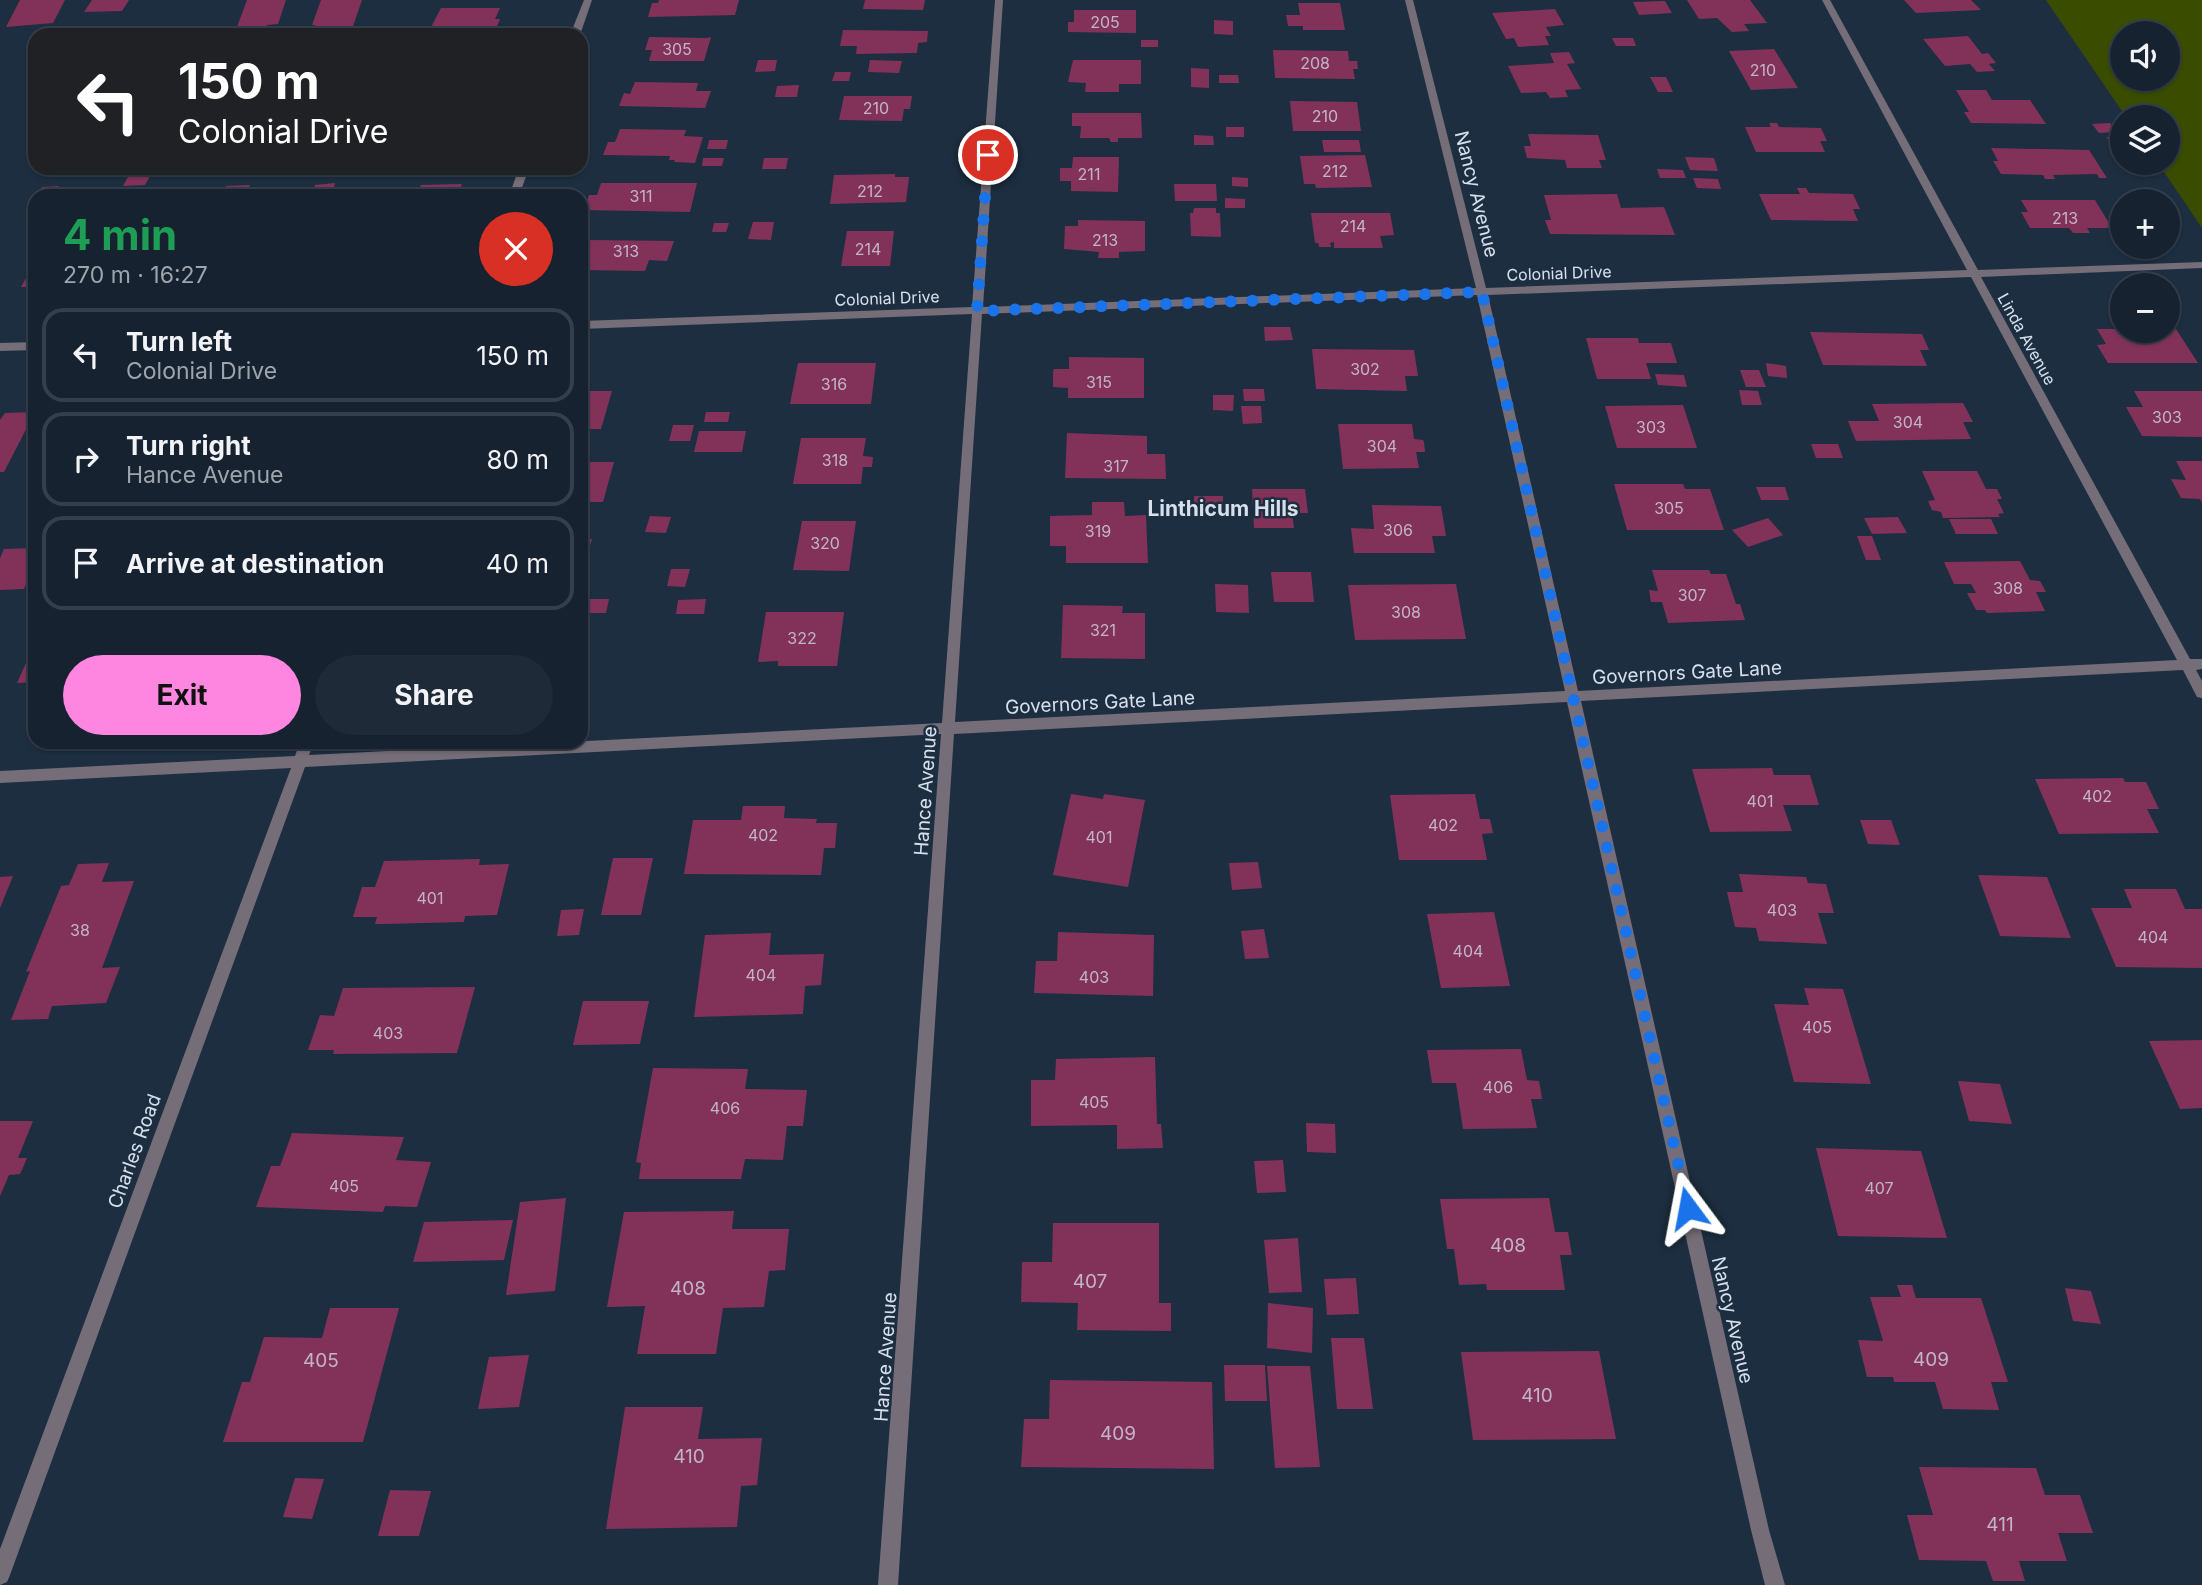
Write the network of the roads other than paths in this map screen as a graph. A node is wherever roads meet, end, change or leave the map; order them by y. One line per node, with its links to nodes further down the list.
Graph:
1 (588, 0): 5 (street)
2 (999, 0): 9 (street, Hance Avenue)
3 (1409, 0): 8 (street, Nancy Avenue)
4 (1826, 0): 7 (street, Linda Avenue)
5 (578, 28)
6 (2202, 265): 7 (street, Colonial Drive)
7 (1973, 274): 8 (street, Colonial Drive); 14 (street, Linda Avenue)
8 (1482, 292): 9 (street, Colonial Drive); 16 (street, Nancy Avenue)
9 (977, 311): 10 (street, Colonial Drive); 17 (street, Hance Avenue)
10 (588, 326)
11 (28, 346): 12 (street)
12 (0, 347)
13 (2202, 664): 14 (street, Governors Gate Lane)
14 (2187, 665): 15 (street, Linda Avenue); 16 (street, Governors Gate Lane)
15 (2202, 693)
16 (1573, 697): 17 (street, Governors Gate Lane); 25 (street, Nancy Avenue)
17 (948, 729): 18 (street, Governors Gate Lane); 24 (street, Hance Avenue)
18 (588, 748)
19 (304, 749): 21 (street, Charles Road)
20 (566, 749): 21 (street, Governors Gate Lane)
21 (299, 763): 22 (street, Governors Gate Lane); 23 (street, Charles Road)
22 (0, 777)
23 (0, 1575)
24 (888, 1585)
25 (1775, 1585)

